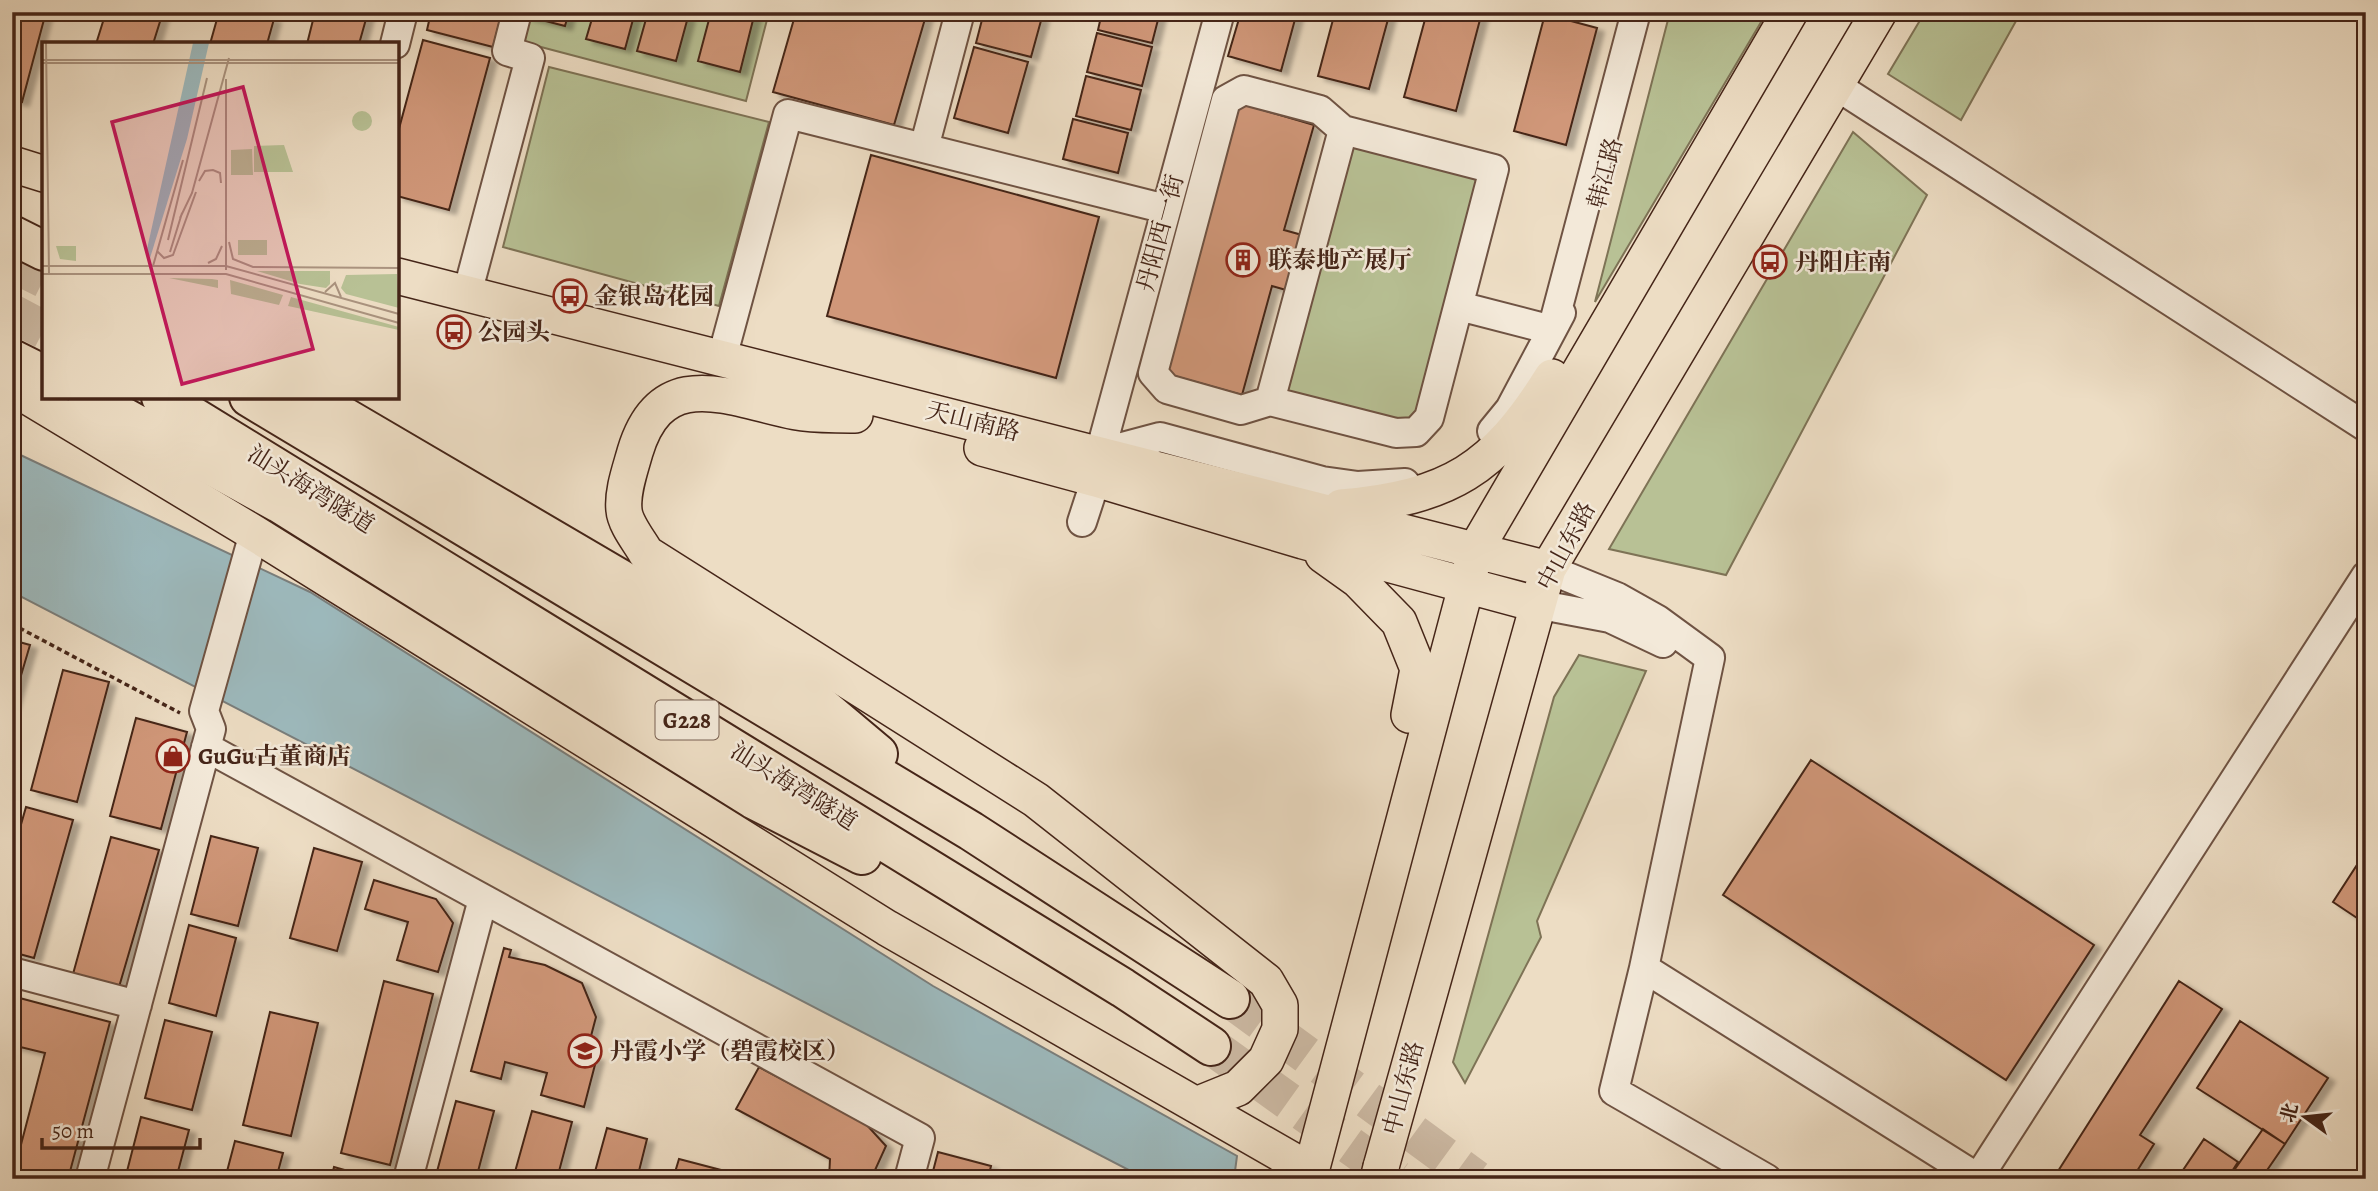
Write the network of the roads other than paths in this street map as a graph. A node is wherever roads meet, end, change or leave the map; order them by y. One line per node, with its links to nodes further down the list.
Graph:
1 (403, 12): 9 (street)
2 (517, 12): 20 (street)
3 (960, 12): 12 (street)
4 (1220, 12): 15 (street, 丹阳西一街)
5 (1636, 12): 23 (street, 韩江路)
6 (1648, 12): 23 (street, 韩江路)
7 (1790, 12): 22 (main road)
8 (1879, 12): 10 (main road, 中山东路)
9 (396, 42)
10 (1836, 85): 34 (street); 41 (main road, 中山东路)
11 (1343, 130): 21 (street); 32 (street); 32 (street)
12 (923, 148): 15 (street); 24 (street)
13 (12, 164): 14 (main road)
14 (42, 173)
15 (1167, 209): 35 (street, 丹阳西一街)
16 (12, 235): 17 (highway)
17 (42, 250)
18 (399, 277): 20 (main road, 天山南路)
19 (399, 294): 33 (main road, 天山南路)
20 (467, 294): 24 (main road, 天山南路)
21 (1459, 306): 23 (street); 32 (street)
22 (1617, 311): 36 (main road); 40 (main road)
23 (1552, 330): 35 (street)
24 (722, 358): 35 (main road, 天山南路)
25 (12, 359): 26 (highway)
26 (42, 374)
27 (12, 387): 39 (main road)
28 (91, 399): 52 (highway)
29 (164, 399): 52 (highway, 汕头海湾隧道 / G228)
30 (252, 399): 48 (highway, 汕头海湾隧道 / G228)
31 (313, 399): 48 (highway)
32 (1270, 401)
33 (855, 415): 35 (main road, 天山南路); 56 (main road)
34 (2366, 427)
35 (1098, 466): 36 (main road, 天山南路); 37 (street, 丹阳西一街); 38 (main road, 天山南路)
36 (1310, 507): 40 (main road, 天山南路)
37 (1082, 522)
38 (1303, 541): 43 (main road, 天山南路); 47 (main road)
39 (252, 542): 46 (street); 56 (main road)
40 (1476, 549): 41 (main road, 天山南路); 43 (main road)
41 (1548, 569): 44 (main road, 中山东路); 45 (street)
42 (2366, 576): 50 (street)
43 (1465, 585): 44 (main road, 天山南路); 47 (main road)
44 (1536, 604): 45 (street); 57 (main road, 中山东路)
45 (1707, 674): 50 (street)
46 (207, 729): 49 (street); 54 (street)
47 (1415, 778): 58 (main road)
48 (971, 831): 53 (highway, 汕头海湾隧道 / G228)
49 (483, 899): 60 (street); 61 (street)
50 (1644, 968): 62 (street)
51 (12, 972): 54 (street)
52 (1123, 988): 55 (highway, 汕头海湾隧道 / G228)
53 (1230, 999)
54 (137, 1005): 59 (street)
55 (1211, 1046)
56 (1196, 1105): 58 (main road)
57 (1380, 1173)
58 (1310, 1175)
59 (90, 1179)
60 (408, 1179)
61 (909, 1179)
62 (1767, 1179)

